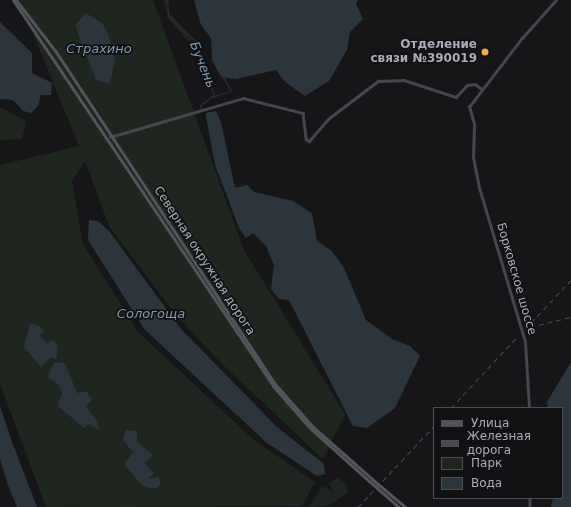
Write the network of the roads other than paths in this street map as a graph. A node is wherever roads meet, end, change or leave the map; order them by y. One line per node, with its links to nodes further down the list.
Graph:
1 (15, 0): 3 (main road, Северная окружная дорога); 4 (main road, Северная окружная дорога)
2 (556, 0): 5 (street)
3 (56, 52): 4 (main road); 6 (main road, Северная окружная дорога)
4 (50, 57): 8 (main road, Северная окружная дорога)
5 (482, 89): 6 (street); 9 (street, Борковское шоссе)
6 (110, 137): 7 (main road, Северная окружная дорога)
7 (179, 236): 8 (main road); 10 (main road, Северная окружная дорога)
8 (173, 240): 10 (main road, Северная окружная дорога)
9 (529, 407)
10 (370, 480): 11 (main road, Северная окружная дорога, bridge)
11 (378, 486): 12 (main road, Северная окружная дорога); 13 (main road, Северная окружная дорога)
12 (399, 507)
13 (405, 507)

